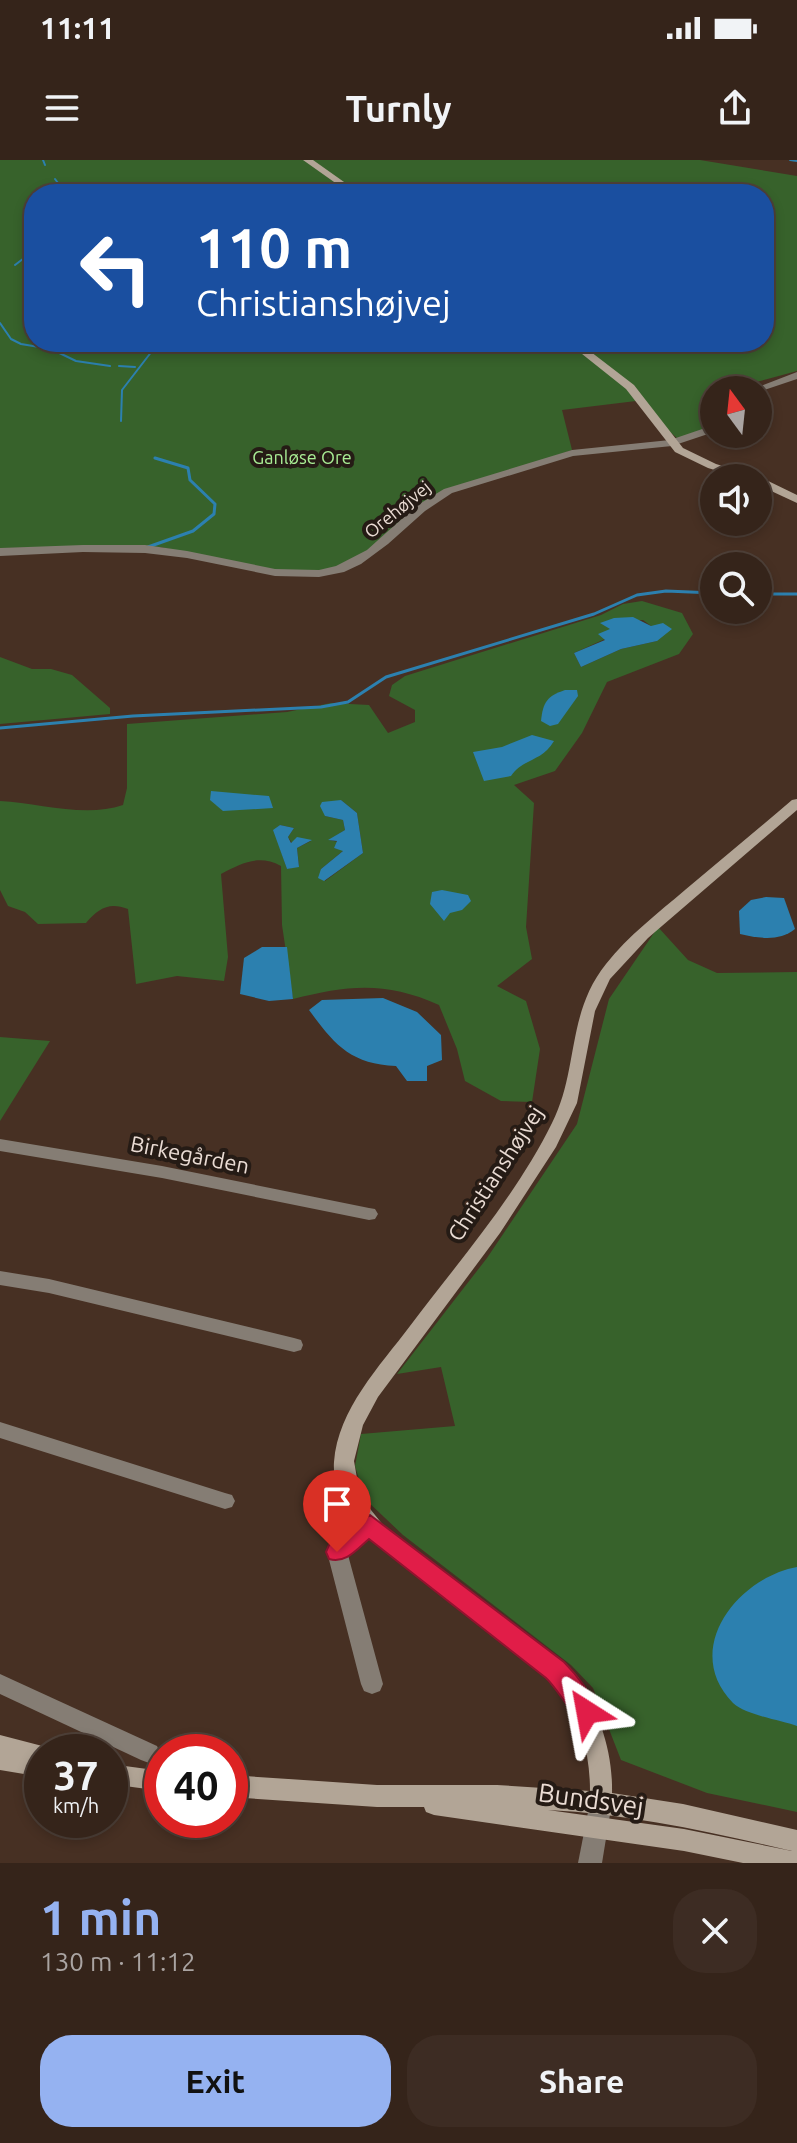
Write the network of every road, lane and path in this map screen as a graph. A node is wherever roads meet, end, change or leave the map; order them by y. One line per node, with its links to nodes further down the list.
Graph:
1 (307, 160): 2 (street)
2 (342, 184)
3 (585, 352): 7 (street)
4 (797, 375): 5 (street)
5 (772, 384)
6 (700, 433): 7 (street, Orehøjvej)
7 (672, 443): 8 (street); 11 (street, Orehøjvej)
8 (711, 464)
9 (772, 488): 10 (street)
10 (797, 500)
11 (0, 552)
12 (797, 803): 19 (street, Christianshøjvej)
13 (0, 1145): 14 (street, Birkegården)
14 (369, 1214)
15 (0, 1278): 16 (street)
16 (294, 1345)
17 (0, 1430): 18 (street)
18 (225, 1501)
19 (370, 1524): 21 (street); 29 (street, Christianshøjvej)
20 (0, 1684): 24 (street)
21 (372, 1684)
22 (0, 1745): 23 (street)
23 (24, 1751)
24 (144, 1751)
25 (0, 1760): 26 (street)
26 (24, 1764)
27 (248, 1787): 28 (street, Bundsvej)
28 (377, 1796): 29 (street, Bundsvej); 30 (street, Bundsvej)
29 (601, 1802): 30 (street); 31 (street, Bundsvej)
30 (598, 1828): 32 (street); 33 (street, Bundsvej)
31 (797, 1841)
32 (590, 1863)
33 (797, 1863)

